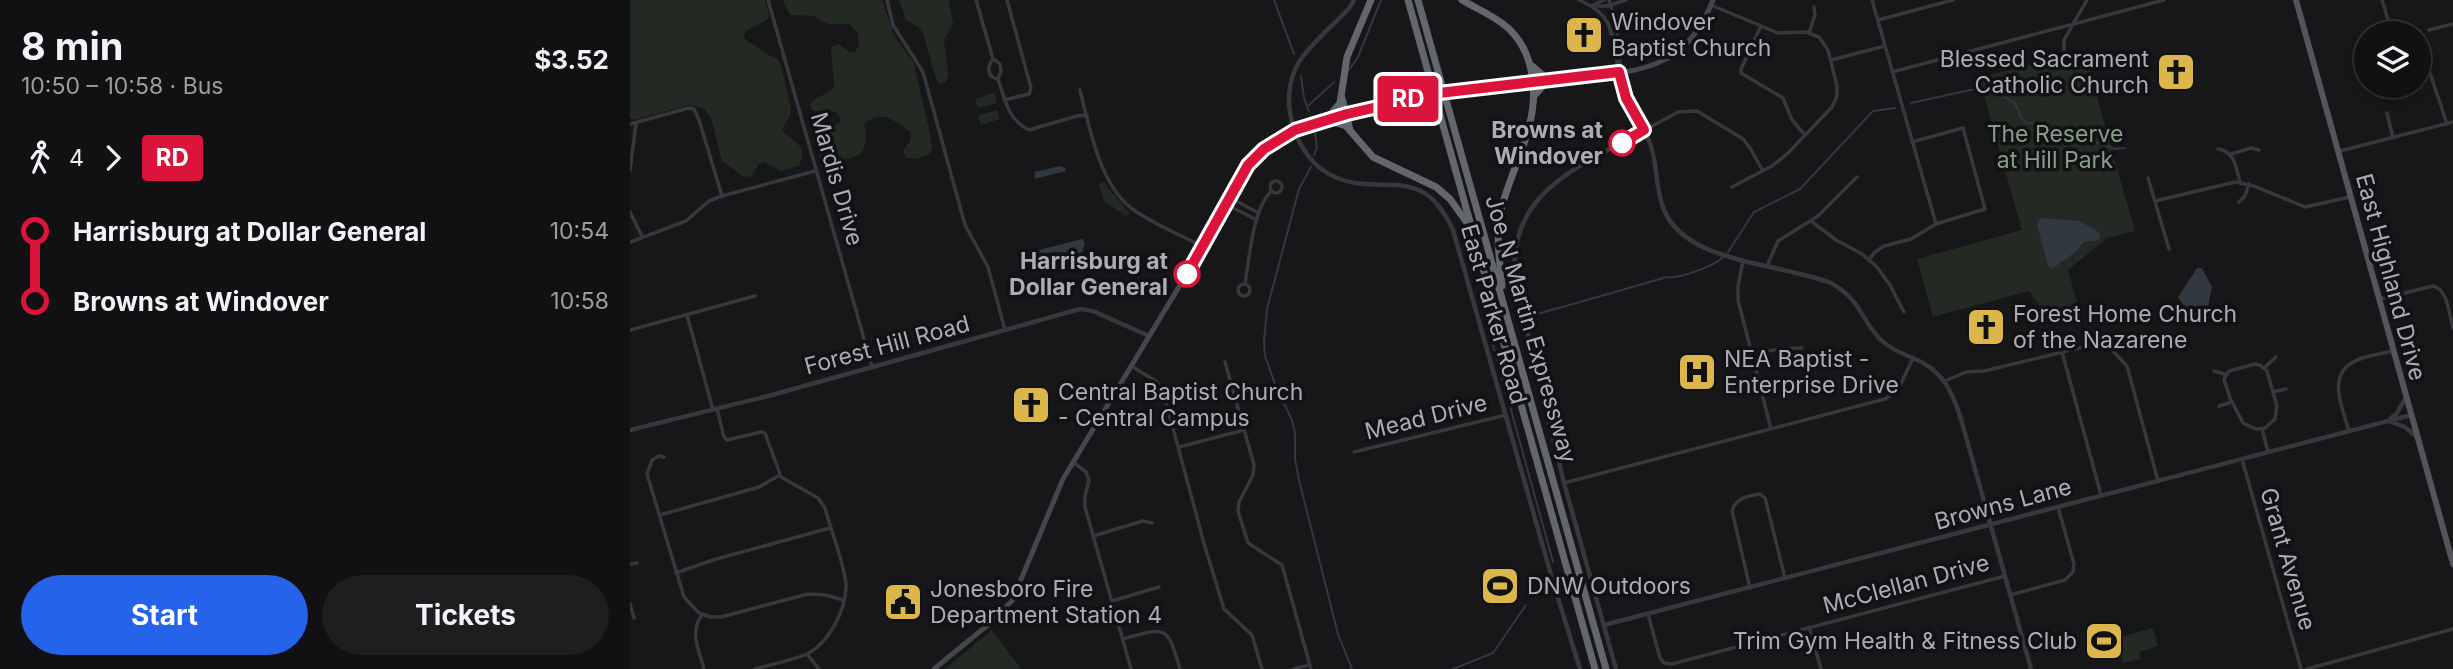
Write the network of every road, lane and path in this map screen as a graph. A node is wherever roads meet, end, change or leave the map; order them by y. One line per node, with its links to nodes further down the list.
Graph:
1 (768, 0): 64 (street, Mardis Drive)
2 (887, 0): 99 (street)
3 (976, 0): 33 (street)
4 (1007, 0): 45 (street)
5 (1354, 0): 53 (street, East Parker Road)
6 (1371, 0): 43 (highway)
7 (1408, 0): 83 (highway, Joe N Martin Expressway)
8 (1418, 0): 94 (highway, Joe N Martin Expressway)
9 (1462, 0): 35 (highway)
10 (1579, 0): 20 (street)
11 (1626, 0): 18 (street)
12 (1872, 0): 22 (street)
13 (1953, 0): 22 (street)
14 (2087, 0): 24 (street)
15 (2164, 0): 24 (street)
16 (2296, 0): 61 (main road, East Highland Drive)
17 (2382, 0): 23 (street)
18 (1608, 2): 20 (street); 20 (street); 26 (street)
19 (1712, 3): 27 (street); 36 (main road)
20 (1590, 5): 30 (street)
21 (1814, 7): 29 (street)
22 (1878, 20): 31 (street)
23 (2388, 21)
24 (2073, 24): 32 (street); 37 (street)
25 (2453, 24): 28 (street)
26 (1614, 26): 30 (street); 36 (street)
27 (1761, 26): 29 (street); 56 (street)
28 (2431, 30)
29 (1810, 33): 34 (street)
30 (1611, 34): 36 (street)
31 (1885, 46): 34 (street); 37 (street)
32 (2064, 53)
33 (993, 59): 39 (street); 39 (street)
34 (1831, 60): 56 (street)
35 (1531, 64): 40 (highway); 41 (highway)
36 (1619, 72): 40 (main road); 54 (street)
37 (1892, 72): 58 (street)
38 (2431, 76): 51 (street)
39 (998, 79): 45 (street)
40 (1548, 80): 41 (main road); 44 (highway)
41 (1533, 82): 44 (highway); 47 (main road, bridge)
42 (1080, 90): 48 (street)
43 (1342, 93): 47 (highway); 49 (highway)
44 (1535, 95): 94 (highway)
45 (1004, 100): 48 (street)
46 (2386, 113): 57 (street)
47 (1347, 114): 49 (main road); 55 (highway)
48 (1087, 115): 86 (street)
49 (1326, 120): 53 (main road); 55 (highway)
50 (636, 122): 52 (street); 63 (street); 72 (street)
51 (2450, 123): 57 (street)
52 (630, 124)
53 (1295, 130): 73 (main road); 120 (street, East Parker Road)
54 (1644, 130): 65 (street); 88 (street); 139 (street)
55 (1351, 131): 83 (highway)
56 (1805, 135): 65 (street)
57 (2393, 138): 61 (street)
58 (1912, 142): 82 (street); 82 (street)
59 (2218, 149): 62 (street)
60 (2259, 150): 62 (street)
61 (2338, 152): 74 (main road, East Highland Drive)
62 (2231, 154): 68 (street)
63 (630, 170)
64 (816, 171): 72 (street); 109 (street, Mardis Drive)
65 (1763, 171): 70 (street)
66 (1857, 177): 81 (street)
67 (2148, 178): 75 (street)
68 (2240, 182): 69 (street); 75 (street)
69 (2249, 184): 74 (street); 76 (street)
70 (1732, 187)
71 (1272, 191): 79 (street)
72 (722, 196): 84 (street)
73 (1228, 197): 77 (main road); 79 (street)
74 (2350, 197): 93 (main road, East Highland Drive)
75 (2155, 201): 87 (street)
76 (2239, 202)
77 (1225, 204): 80 (street); 86 (main road)
78 (630, 212): 84 (street)
79 (1259, 213): 80 (street)
80 (1257, 220): 91 (street)
81 (1811, 221): 89 (street); 90 (street)
82 (1936, 224): 89 (street)
83 (1472, 230): 177 (highway, Joe N Martin Expressway)
84 (642, 236): 85 (street)
85 (630, 242)
86 (1203, 247): 100 (main road)
87 (2169, 249)
88 (1743, 260): 90 (street); 104 (street)
89 (1869, 260): 95 (street)
90 (1767, 266): 106 (street)
91 (1245, 284)
92 (755, 296): 96 (street)
93 (2378, 299): 97 (street); 102 (main road, East Highland Drive)
94 (1504, 304): 178 (highway, Joe N Martin Expressway)
95 (1903, 312)
96 (687, 315): 98 (street); 119 (street)
97 (2453, 328)
98 (630, 330)
99 (1004, 330): 100 (street, Forest Hill Road); 109 (street, Forest Hill Road)
100 (1149, 336): 108 (main road)
101 (1802, 348): 104 (street)
102 (2393, 351): 116 (main road, East Highland Drive); 128 (street)
103 (2062, 352): 113 (street); 138 (street); 140 (street)
104 (1752, 354): 124 (street)
105 (2276, 357): 110 (street)
106 (1913, 358): 113 (street); 124 (street)
107 (1225, 362): 127 (street)
108 (1131, 366): 131 (street); 136 (main road)
109 (872, 367): 119 (street, Forest Hill Road)
110 (2264, 368): 112 (street); 115 (street)
111 (2214, 372): 112 (street)
112 (2225, 374): 117 (street)
113 (1945, 381): 144 (street)
114 (2286, 389): 115 (street)
115 (2273, 392): 125 (street)
116 (2406, 397): 121 (main road, East Highland Drive); 122 (street)
117 (2232, 402): 118 (street); 125 (street)
118 (2219, 406)
119 (715, 409): 126 (street, Forest Hill Road); 129 (street)
120 (1506, 415): 132 (street, Mead Drive); 176 (street, East Parker Road)
121 (2411, 415): 122 (street, Browns Lane); 130 (main road, East Highland Drive)
122 (2388, 421): 128 (street, Browns Lane); 130 (street)
123 (768, 428): 129 (street)
124 (1771, 429): 139 (street)
125 (2262, 429): 133 (street)
126 (630, 430)
127 (1244, 430): 131 (street); 167 (street)
128 (2349, 432): 133 (street, Browns Lane)
129 (765, 433): 137 (street)
130 (2417, 436): 149 (main road, East Highland Drive)
131 (1178, 447): 174 (street)
132 (1354, 452)
133 (2268, 452): 135 (street, Browns Lane)
134 (664, 457): 142 (street)
135 (2242, 459): 138 (street, Browns Lane); 182 (street, Grant Avenue)
136 (1073, 462): 146 (street); 171 (main road)
137 (780, 475): 142 (street); 145 (street)
138 (2158, 481): 140 (street, Browns Lane)
139 (1564, 483): 162 (street)
140 (2101, 496): 141 (street, Browns Lane)
141 (2058, 508): 144 (street, Browns Lane); 155 (street)
142 (659, 515): 150 (street)
143 (1152, 523): 146 (street)
144 (1990, 525): 151 (street); 152 (street, Browns Lane)
145 (830, 528): 150 (street); 156 (street)
146 (1093, 536): 157 (street)
147 (637, 563): 148 (street)
148 (630, 564)
149 (2453, 564)
150 (676, 573): 159 (street)
151 (2005, 576): 155 (street); 163 (street, McClellan Drive)
152 (1786, 578): 154 (street, Browns Lane); 154 (street)
153 (1159, 587): 157 (street)
154 (1750, 588): 160 (street, Browns Lane)
155 (2010, 595): 181 (street)
156 (843, 600): 159 (street); 166 (street)
157 (1112, 601): 165 (street)
158 (630, 604): 161 (street)
159 (703, 614): 168 (street)
160 (1648, 614): 162 (street, Browns Lane); 163 (street, McClellan Drive)
161 (634, 618)
162 (1604, 625): 179 (street)
163 (1810, 627): 180 (street)
164 (2453, 629): 183 (street)
165 (1123, 639): 172 (street); 173 (street)
166 (807, 654): 169 (street); 170 (street)
167 (1310, 667): 175 (street)
168 (704, 669)
169 (759, 669)
170 (819, 669)
171 (934, 669)
172 (1130, 669)
173 (1180, 669)
174 (1262, 669)
175 (1294, 669)
176 (1580, 669)
177 (1595, 669)
178 (1606, 669)
179 (1616, 669)
180 (1821, 669)
181 (2031, 669)
182 (2301, 669)
183 (2307, 669)

